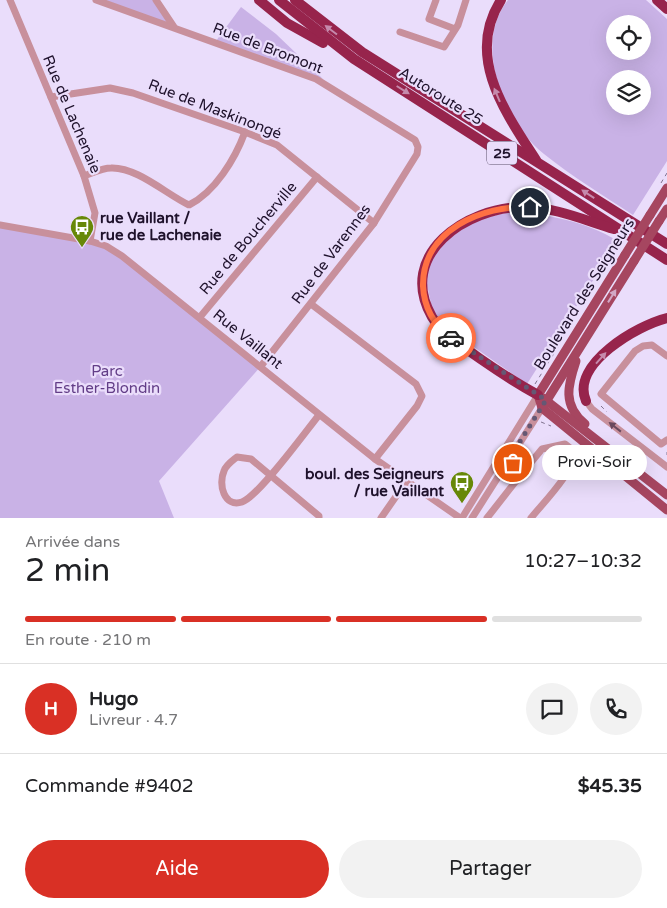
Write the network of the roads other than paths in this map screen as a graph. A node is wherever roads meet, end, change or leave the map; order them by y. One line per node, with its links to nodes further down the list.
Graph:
1 (10, 0): 16 (street, Rue de Lachenaie)
2 (96, 0): 12 (street, Rue de Bromont)
3 (156, 0): 12 (street)
4 (259, 0): 15 (highway)
5 (279, 0): 15 (highway, Autoroute 25 / 25)
6 (295, 0): 19 (highway, Autoroute 25 / 25, one-way to 6)
7 (436, 0): 13 (street)
8 (466, 0): 13 (street)
9 (501, 0): 19 (highway, one-way to 9)
10 (657, 0): 11 (highway)
11 (667, 9)
12 (174, 27): 18 (street, Rue de Bromont)
13 (455, 29): 14 (street)
14 (400, 32)
15 (368, 68): 26 (highway, Autoroute 25 / 25, one-way to 26)
16 (51, 97): 17 (street, Rue de Maskinongé); 20 (street, Rue de Lachenaie)
17 (244, 132): 20 (street); 21 (street, Rue de Maskinongé)
18 (418, 154): 24 (street, Rue de Varennes)
19 (538, 162): 28 (highway, Autoroute 25 / 25, one-way to 19)
20 (84, 176): 27 (street, Rue de Lachenaie)
21 (317, 177): 24 (street, Rue de Maskinongé); 31 (street, Rue de Boucherville)
22 (667, 188): 36 (main road, Boulevard des Seigneurs, bridge)
23 (667, 209): 33 (main road, Boulevard des Seigneurs, one-way to 23, bridge)
24 (374, 223): 30 (street, Rue de Varennes)
25 (0, 225): 27 (street, Rue Vaillant)
26 (624, 233): 29 (highway, Autoroute 25 / 25); 36 (highway)
27 (90, 241): 31 (street, Rue Vaillant)
28 (667, 244)
29 (667, 260)
30 (311, 304): 35 (street, Rue de Varennes); 43 (street)
31 (200, 318): 35 (street, Rue Vaillant)
32 (667, 318): 37 (highway, one-way to 32)
33 (582, 344): 36 (main road, Boulevard des Seigneurs); 45 (main road)
34 (667, 356): 40 (street)
35 (261, 366): 38 (street, Rue Vaillant)
36 (542, 401): 39 (main road); 42 (street, Boulevard des Seigneurs); 44 (street, Boulevard des Seigneurs); 45 (main road)
37 (586, 401): 46 (street, one-way to 37)
38 (319, 415): 43 (street, Rue Vaillant); 48 (street)
39 (579, 438): 41 (street); 51 (main road)
40 (667, 440)
41 (571, 448): 47 (street); 57 (street)
42 (502, 454): 44 (street); 54 (street, Boulevard des Seigneurs)
43 (375, 459): 49 (street, Rue Vaillant)
44 (509, 459): 47 (street); 55 (street, Boulevard des Seigneurs)
45 (627, 463): 50 (main road)
46 (667, 467)
47 (524, 472): 56 (street)
48 (271, 475): 48 (street); 52 (street)
49 (406, 482): 53 (street); 54 (street, Rue Vaillant)
50 (667, 495)
51 (667, 509)
52 (319, 518)
53 (381, 518)
54 (461, 518)
55 (472, 518)
56 (487, 518)
57 (530, 518)

